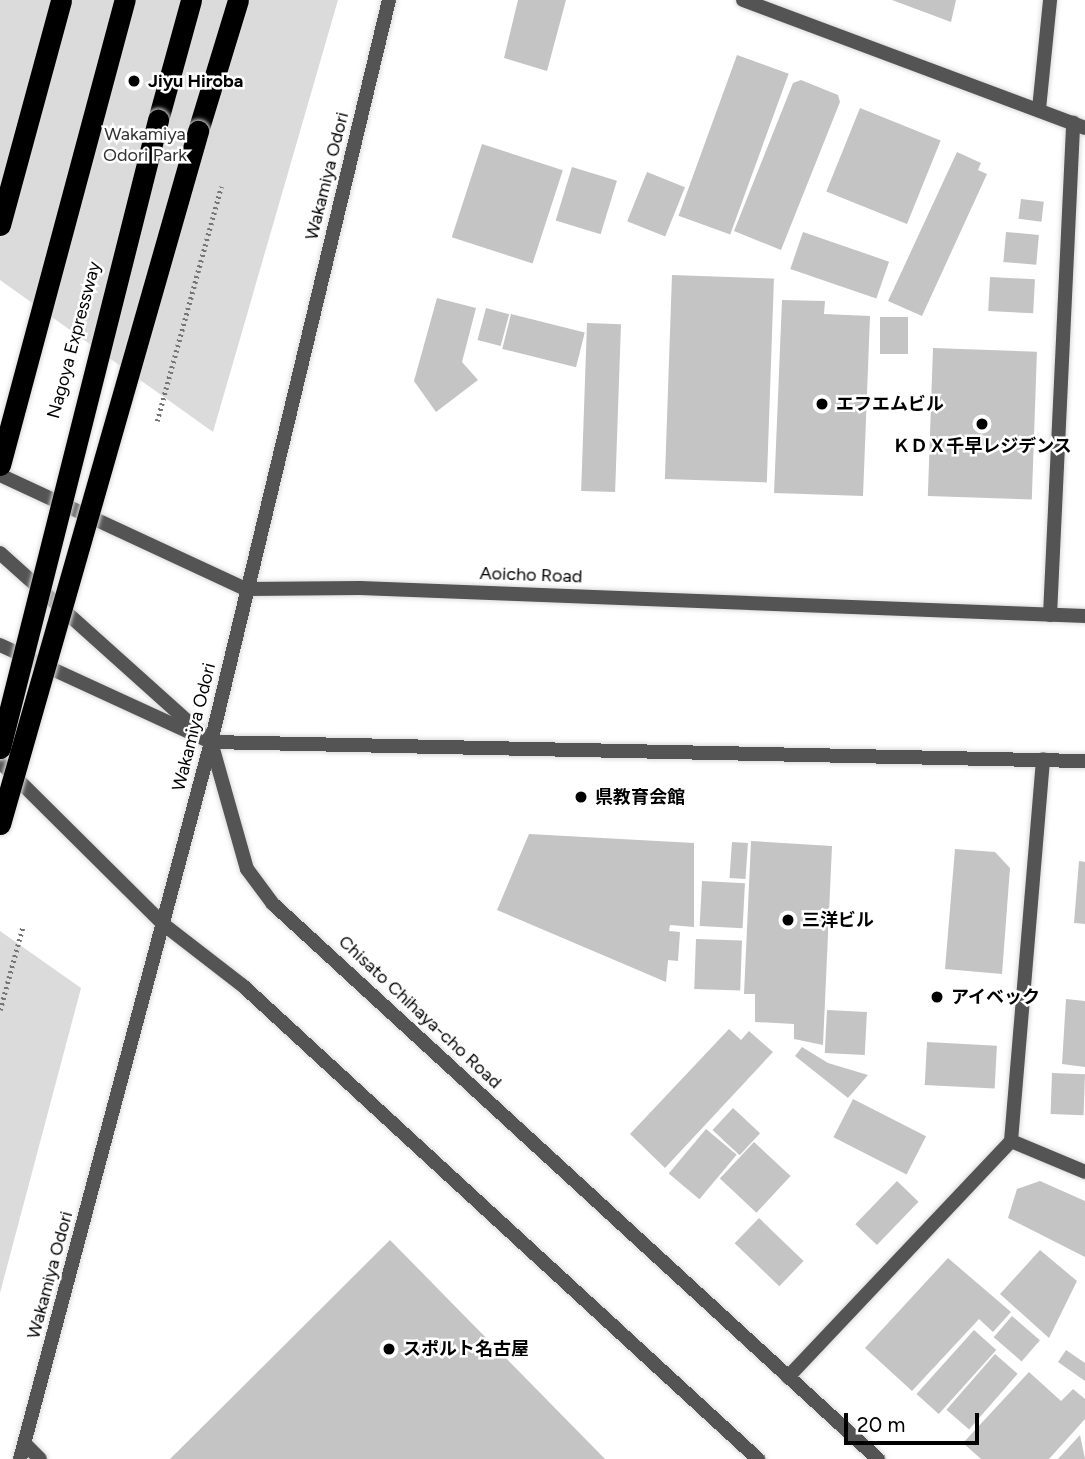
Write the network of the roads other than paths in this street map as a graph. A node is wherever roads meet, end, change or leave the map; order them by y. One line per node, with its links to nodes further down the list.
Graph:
1 (61, 0): 12 (highway)
2 (125, 0): 13 (highway)
3 (191, 0): 9 (highway, Nagoya Expressway)
4 (238, 0): 11 (highway)
5 (389, 0): 16 (street, Wakamiya Odori)
6 (743, 0): 8 (street)
7 (1050, 0): 8 (street)
8 (1039, 109): 10 (street)
9 (158, 120): 20 (highway, Nagoya Expressway, bridge); 22 (highway, bridge)
10 (1079, 125): 17 (street)
11 (198, 131): 26 (highway, bridge); 27 (highway, bridge)
12 (0, 225)
13 (0, 465)
14 (0, 475): 16 (street, Aoicho Road)
15 (0, 553): 21 (street)
16 (246, 590): 17 (street, Aoicho Road); 21 (street, Wakamiya Odori)
17 (1050, 615): 18 (street, Aoicho Road)
18 (1085, 616)
19 (0, 645): 21 (street)
20 (0, 691)
21 (211, 742): 23 (street); 28 (street, Wakamiya Odori); 31 (street, Chisato Chihaya-cho Road)
22 (0, 748)
23 (1043, 759): 24 (street); 29 (street)
24 (1085, 761)
25 (0, 762): 28 (street)
26 (0, 774)
27 (0, 824)
28 (163, 924): 32 (street, Wakamiya Odori); 35 (street)
29 (1011, 1141): 30 (street); 31 (street)
30 (1085, 1172)
31 (788, 1377): 36 (street, Chisato Chihaya-cho Road)
32 (25, 1444): 33 (street, Wakamiya Odori); 34 (street)
33 (20, 1459)
34 (40, 1459)
35 (758, 1459)
36 (878, 1459)

